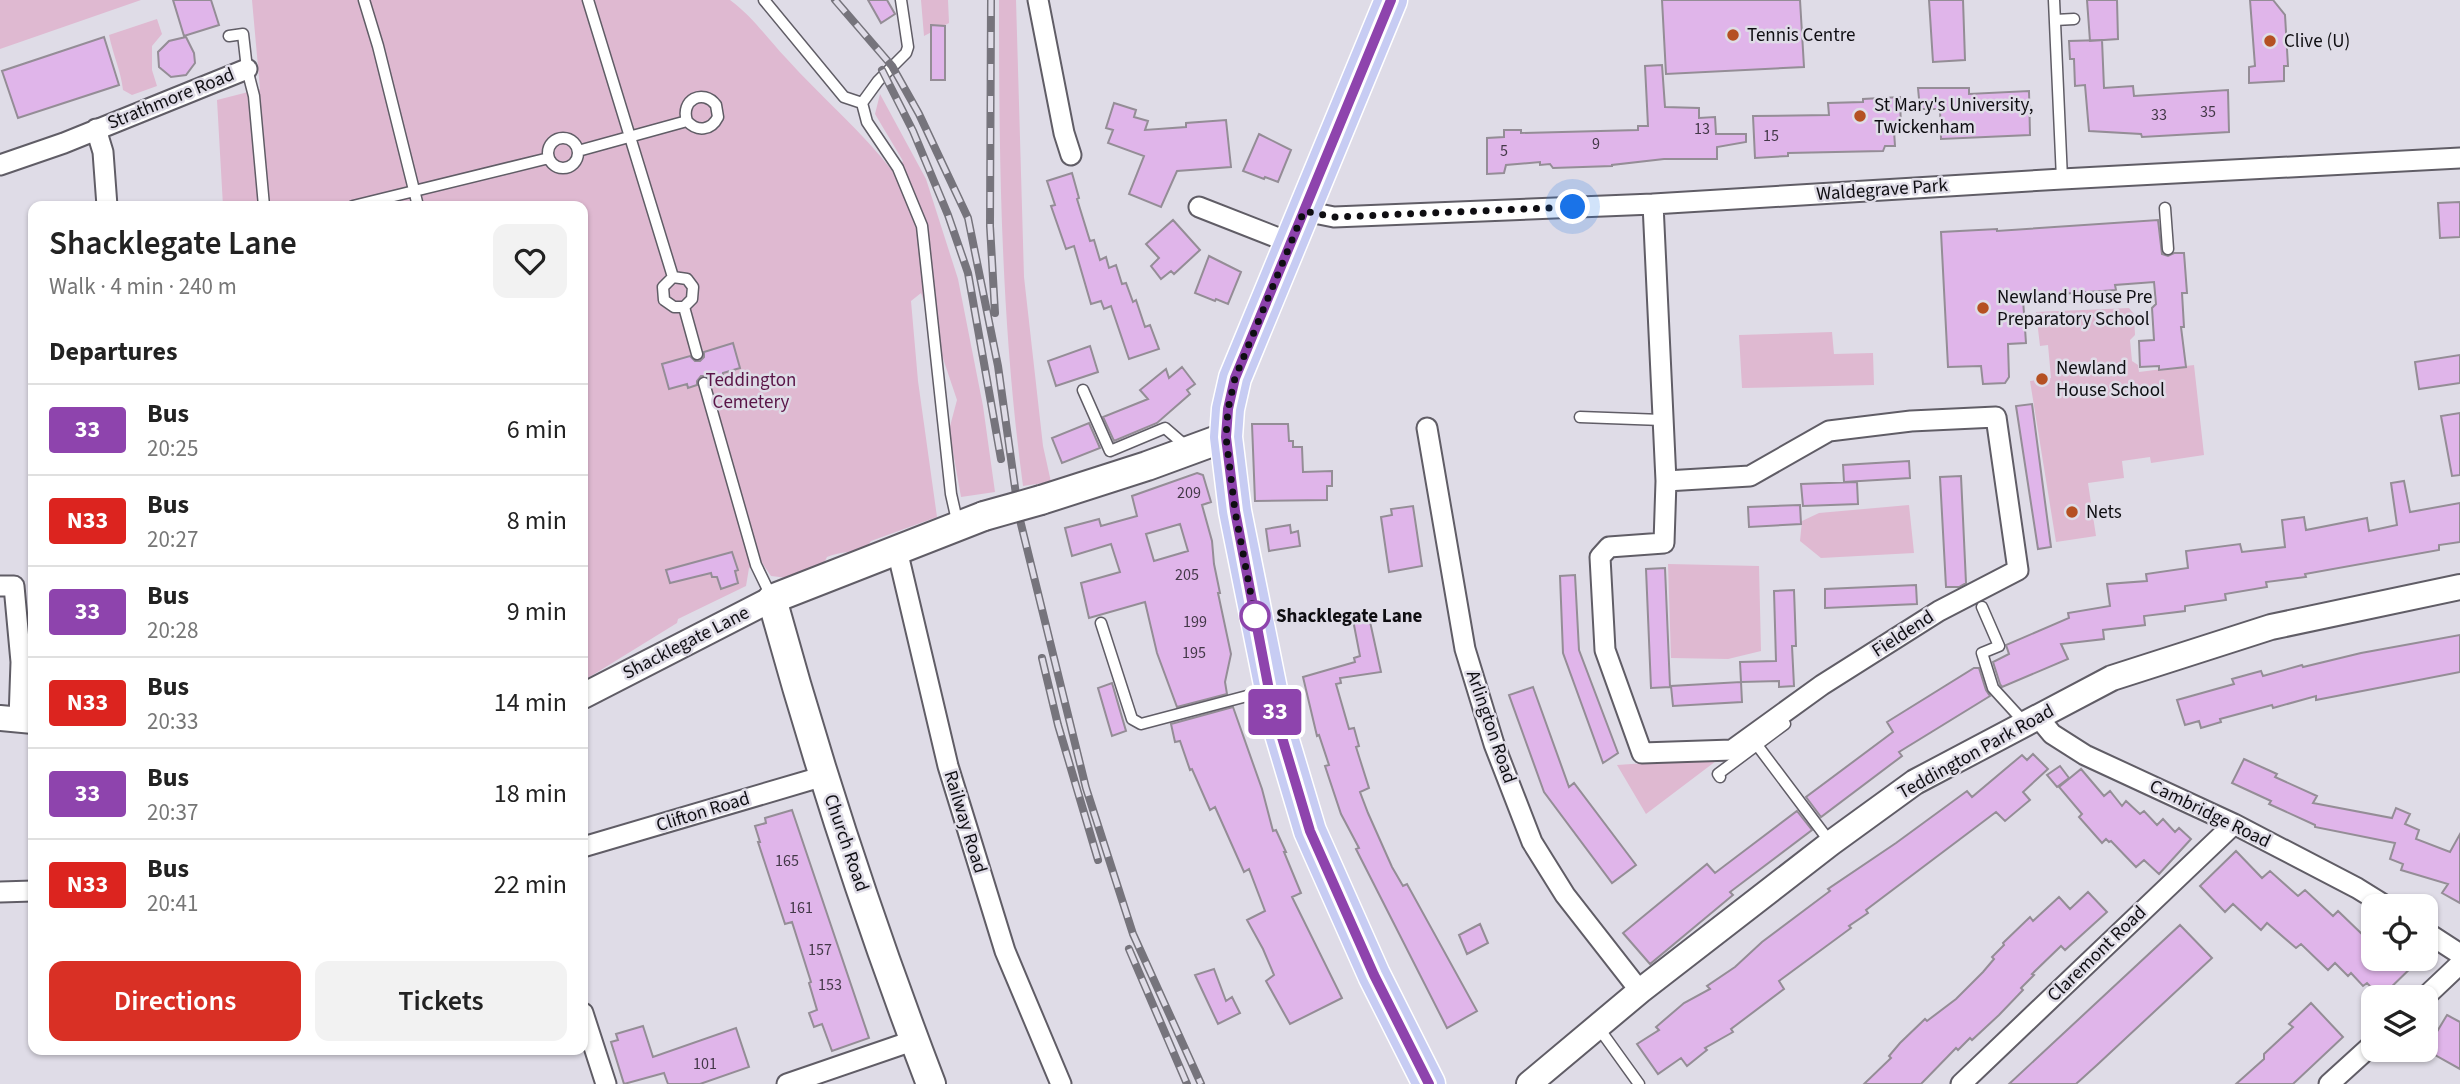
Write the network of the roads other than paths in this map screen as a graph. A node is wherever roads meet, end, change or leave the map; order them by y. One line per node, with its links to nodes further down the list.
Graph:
1 (364, 0): 22 (lane)
2 (588, 0): 15 (lane)
3 (764, 0): 12 (lane)
4 (901, 0): 12 (lane)
5 (1038, 0): 17 (street)
6 (1391, 0): 30 (main road)
7 (2054, 0): 9 (lane)
8 (2074, 19): 9 (lane)
9 (2055, 20): 21 (lane)
10 (229, 36): 11 (lane)
11 (247, 69): 14 (street, Strathmore Road); 24 (lane)
12 (862, 103): 44 (lane)
13 (687, 121): 15 (lane)
14 (96, 130): 20 (street, Strathmore Road); 23 (street, Strathmore Road)
15 (629, 137): 16 (lane); 33 (lane)
16 (578, 151): 18 (lane); 18 (lane)
17 (1071, 155)
18 (550, 158): 22 (lane)
19 (2460, 158): 21 (street, Waldegrave Park)
20 (0, 165)
21 (2062, 179): 27 (street, Waldegrave Park)
22 (414, 190): 25 (lane); 26 (lane)
23 (107, 201)
24 (264, 201)
25 (372, 201)
26 (417, 201)
27 (1653, 204): 30 (street, Waldegrave Park); 39 (street, Fieldend)
28 (1199, 207): 31 (street)
29 (2165, 208): 32 (lane)
30 (1304, 211): 31 (main road)
31 (1291, 243): 41 (main road)
32 (2168, 249)
33 (673, 277): 34 (lane); 34 (lane)
34 (684, 307): 35 (lane)
35 (697, 354)
36 (704, 383): 48 (lane)
37 (1083, 390): 42 (lane)
38 (1580, 416): 39 (lane)
39 (1662, 420): 43 (street, Fieldend)
40 (1427, 428): 69 (street, Arlington Road)
41 (1226, 437): 42 (main road, Shacklegate Lane); 51 (main road)
42 (1190, 450): 44 (main road, Shacklegate Lane, bridge)
43 (1666, 481): 43 (street, Fieldend)
44 (958, 526): 45 (main road, Shacklegate Lane)
45 (897, 550): 48 (main road, Shacklegate Lane); 77 (street, Railway Road)
46 (0, 586): 53 (street)
47 (2460, 587): 54 (street, Teddington Park Road)
48 (772, 599): 52 (street, Shacklegate Lane); 57 (main road, Church Road)
49 (1982, 607): 54 (lane)
50 (1101, 623): 51 (lane)
51 (1269, 690): 78 (main road)
52 (588, 693)
53 (17, 719)
54 (2032, 720): 59 (street, Cambridge Road); 60 (street, Teddington Park Road)
55 (1785, 724): 56 (lane)
56 (1757, 745): 58 (lane); 60 (lane)
57 (824, 776): 61 (street, Clifton Road); 72 (main road, Church Road)
58 (1720, 777)
59 (2234, 824): 64 (street, Cambridge Road); 81 (street, Claremont Road)
60 (1831, 843): 69 (street, Teddington Park Road)
61 (588, 846)
62 (0, 891): 63 (street)
63 (28, 891)
64 (2367, 894)
65 (2438, 940): 66 (street)
66 (2460, 954)
67 (2460, 964): 68 (street)
68 (2438, 985)
69 (1640, 991): 70 (street, Teddington Park Road)
70 (1598, 1027): 79 (street, Teddington Park Road); 80 (lane)
71 (588, 1028): 74 (street)
72 (915, 1040): 75 (street); 76 (main road, Church Road)
73 (2361, 1055): 82 (street)
74 (606, 1084)
75 (787, 1084)
76 (931, 1084)
77 (1060, 1084)
78 (1429, 1084)
79 (1529, 1084)
80 (1639, 1084)
81 (1961, 1084)
82 (2329, 1084)

